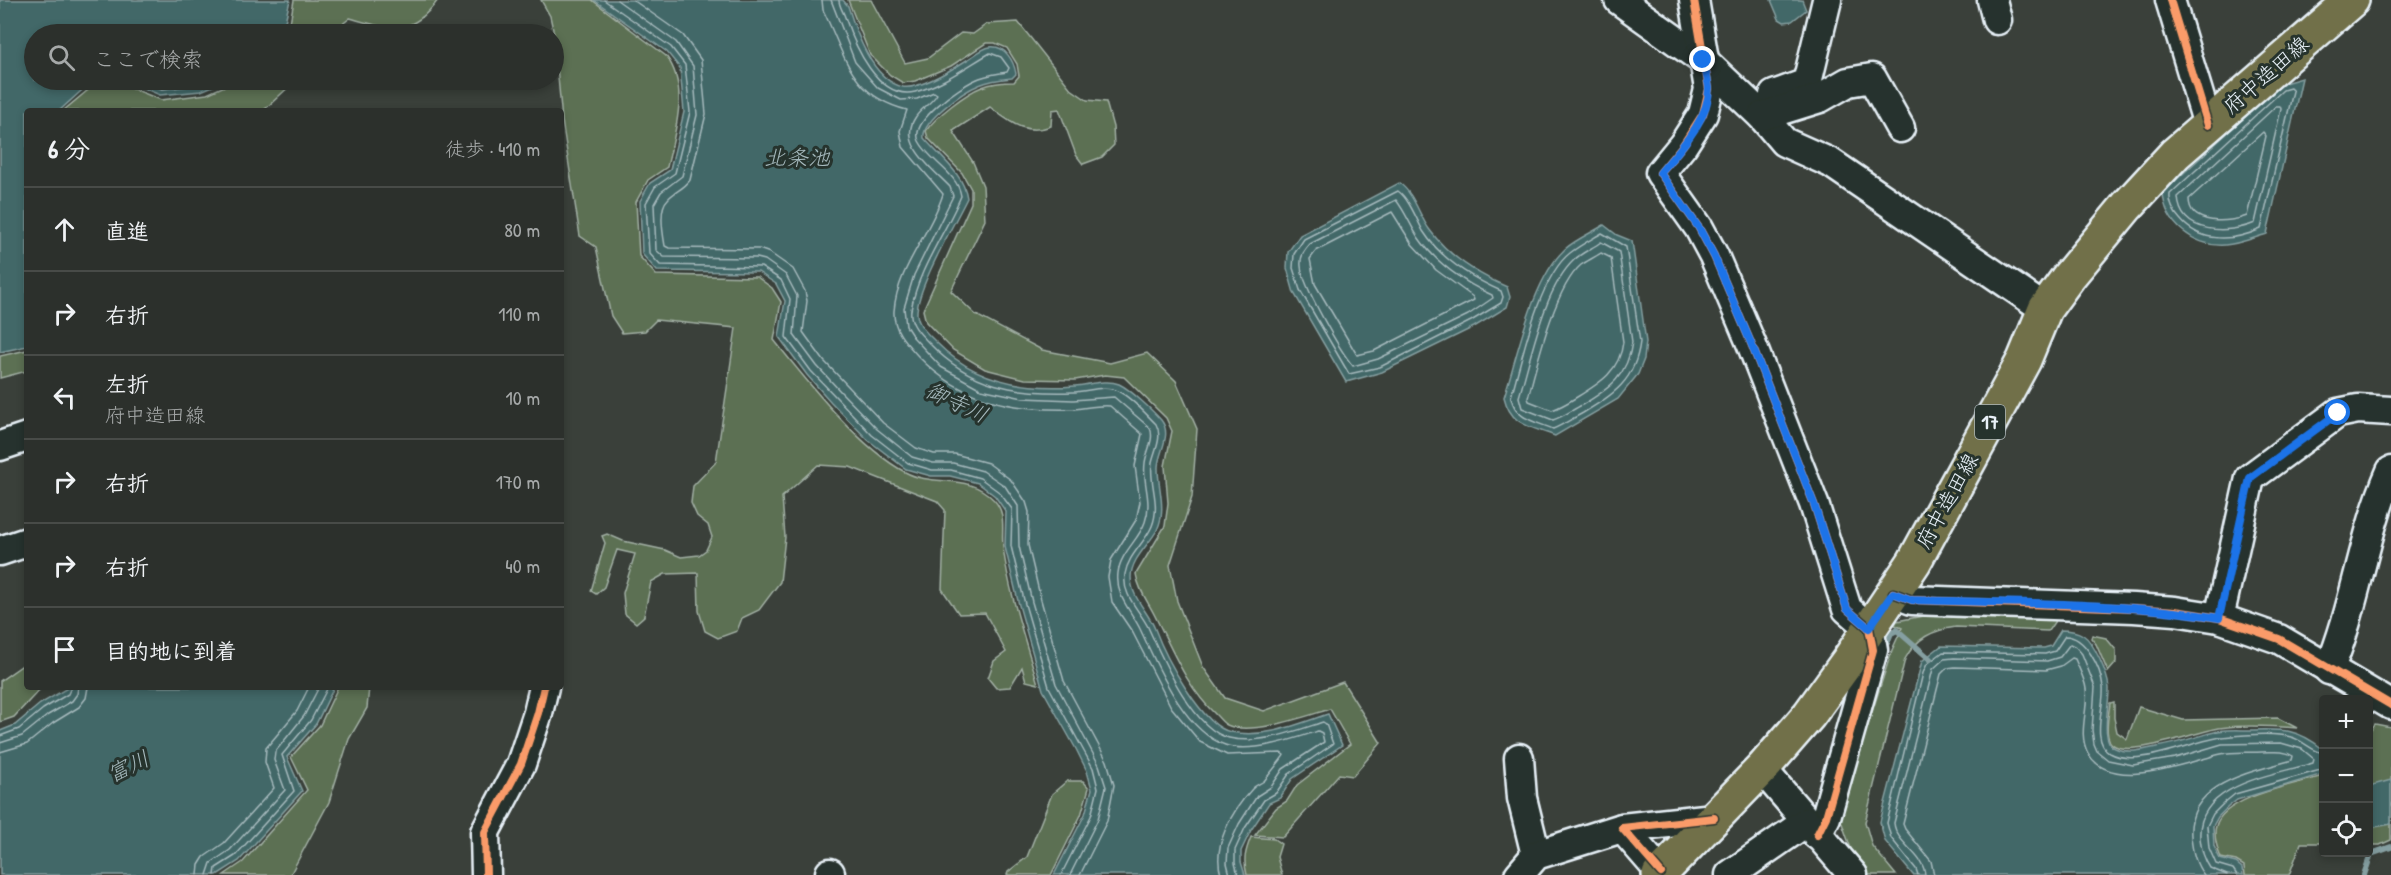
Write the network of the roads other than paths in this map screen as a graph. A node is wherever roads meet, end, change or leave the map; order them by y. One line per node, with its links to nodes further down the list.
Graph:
1 (1619, 0): 6 (street)
2 (1694, 0): 6 (street)
3 (1827, 0): 7 (street)
4 (2170, 0): 8 (street)
5 (2352, 0): 8 (main road, 府中造田線 / 17)
6 (1703, 60): 7 (street); 19 (street)
7 (1756, 110): 9 (street); 10 (street)
8 (2208, 125): 10 (main road, 府中造田線 / 17)
9 (1900, 128)
10 (2045, 309): 17 (main road, 府中造田線 / 17)
11 (2391, 411): 18 (street)
12 (24, 438): 13 (street)
13 (0, 446)
14 (2391, 471): 20 (street)
15 (24, 543): 16 (street)
16 (0, 552)
17 (1893, 593): 18 (street); 19 (main road, 府中造田線 / 17)
18 (2219, 618): 20 (street)
19 (1869, 628): 24 (main road, 府中造田線 / 17); 27 (street)
20 (2329, 670): 22 (street)
21 (543, 690): 30 (street)
22 (2391, 705)
23 (1519, 758): 28 (street)
24 (1762, 769): 25 (main road, 府中造田線 / 17); 27 (street)
25 (1714, 818): 26 (street); 29 (main road, 府中造田線 / 17)
26 (1622, 828): 28 (street); 29 (street)
27 (1811, 828): 31 (street); 32 (street)
28 (1528, 865)
29 (1660, 874)
30 (486, 875)
31 (1730, 875)
32 (1853, 875)

